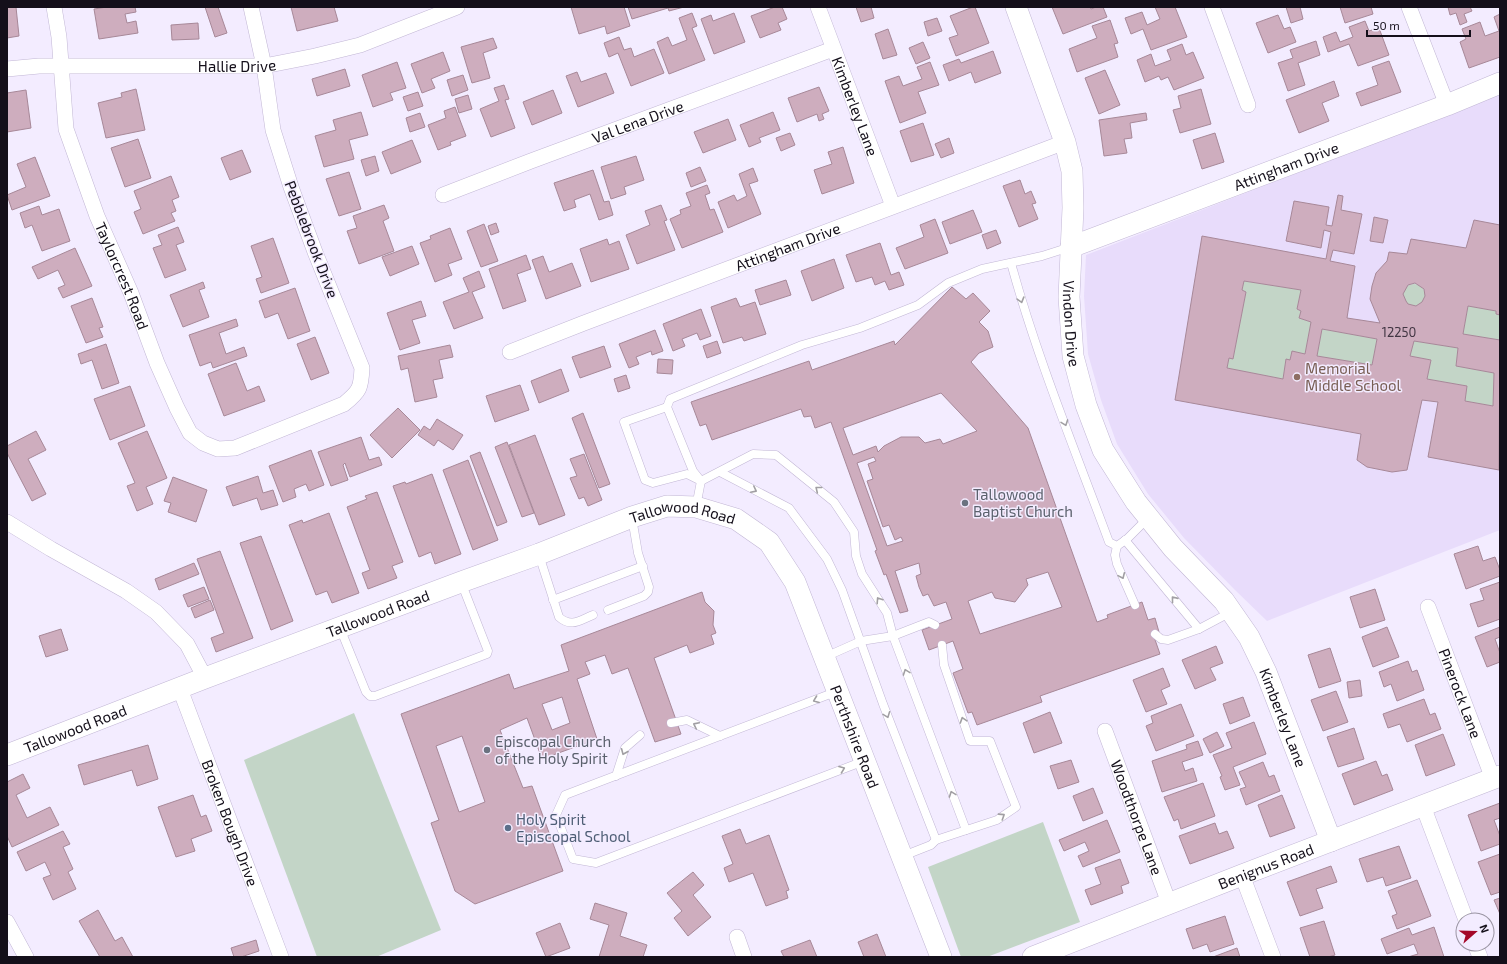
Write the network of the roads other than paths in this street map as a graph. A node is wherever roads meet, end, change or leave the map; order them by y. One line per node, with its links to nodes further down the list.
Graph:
1 (54, 7): 9 (street, Taylorcrest Road)
2 (251, 7): 10 (street, Pebblebrook Drive)
3 (457, 7): 10 (street, Hallie Drive)
4 (818, 7): 8 (street, Kimberley Lane)
5 (1016, 7): 15 (street, Vindon Drive)
6 (1212, 7): 13 (street)
7 (1409, 7): 14 (street)
8 (833, 49): 16 (street, Val Lena Drive); 17 (street, Kimberley Lane)
9 (60, 66): 10 (street, Hallie Drive); 11 (street, Hallie Drive); 22 (street, Taylorcrest Road)
10 (264, 66): 22 (street, Pebblebrook Drive)
11 (7, 69)
12 (1500, 83): 14 (street, Attingham Drive)
13 (1248, 105)
14 (1447, 105): 18 (street, Attingham Drive)
15 (1065, 142): 17 (street, Attingham Drive); 18 (street, Vindon Drive)
16 (443, 195)
17 (893, 206): 20 (street, Attingham Drive)
18 (1071, 247): 19 (lane); 27 (street, Vindon Drive)
19 (1011, 263): 21 (lane); 31 (lane, one-way to 31)
20 (510, 352)
21 (667, 407): 24 (lane); 24 (lane)
22 (289, 425)
23 (720, 472): 24 (lane); 45 (lane, one-way to 23); 46 (lane, one-way to 46)
24 (701, 481): 25 (lane)
25 (696, 507): 26 (street, Tallowood Road); 29 (street, Tallowood Road)
26 (632, 517): 32 (street, Tallowood Road); 33 (lane)
27 (1149, 518): 30 (lane); 37 (street, Vindon Drive)
28 (7, 522): 49 (street)
29 (750, 529): 48 (street, Perthshire Road)
30 (1126, 540): 31 (lane); 43 (lane, one-way to 30)
31 (1117, 546): 36 (lane, one-way to 36)
32 (539, 554): 34 (street, Tallowood Road); 35 (lane)
33 (643, 566): 35 (lane); 39 (lane)
34 (462, 582): 42 (street, Tallowood Road); 42 (lane)
35 (553, 600): 40 (lane)
36 (1134, 604)
37 (1228, 606): 43 (lane); 63 (street, Kimberley Lane)
38 (1428, 607): 59 (street, Pinerock Lane)
39 (608, 610)
40 (593, 615)
41 (935, 625): 45 (lane)
42 (340, 628): 49 (street, Tallowood Road)
43 (1199, 629): 44 (lane)
44 (1155, 634)
45 (893, 636): 46 (lane); 61 (lane, one-way to 45)
46 (861, 641): 48 (lane); 62 (lane, one-way to 62)
47 (942, 645): 61 (lane, one-way to 47)
48 (826, 657): 51 (street, Perthshire Road)
49 (205, 678): 50 (street, Tallowood Road)
50 (180, 688): 56 (street, Tallowood Road); 72 (street, Broken Bough Drive)
51 (838, 691): 55 (lane, one-way to 55); 57 (street, Perthshire Road)
52 (671, 723): 55 (lane, one-way to 52)
53 (1105, 731): 66 (street, Woodthorpe Lane)
54 (640, 735): 58 (lane, one-way to 58)
55 (720, 736): 58 (lane)
56 (7, 755)
57 (865, 760): 58 (lane, one-way to 57); 64 (street, Perthshire Road)
58 (616, 776)
59 (1496, 778): 60 (street, Benignus Road)
60 (1423, 806): 63 (street, Benignus Road); 67 (street)
61 (966, 830): 62 (lane)
62 (936, 840): 64 (lane)
63 (1331, 841): 65 (street, Benignus Road)
64 (902, 856): 74 (street, Perthshire Road)
65 (1242, 875): 66 (street, Benignus Road); 76 (street)
66 (1169, 903): 70 (street, Benignus Road)
67 (1463, 912)
68 (7, 922): 71 (street)
69 (737, 937): 73 (street)
70 (1062, 952): 75 (street, Benignus Road)
71 (26, 957)
72 (281, 957)
73 (744, 957)
74 (941, 957)
75 (1033, 957)
76 (1272, 957)

